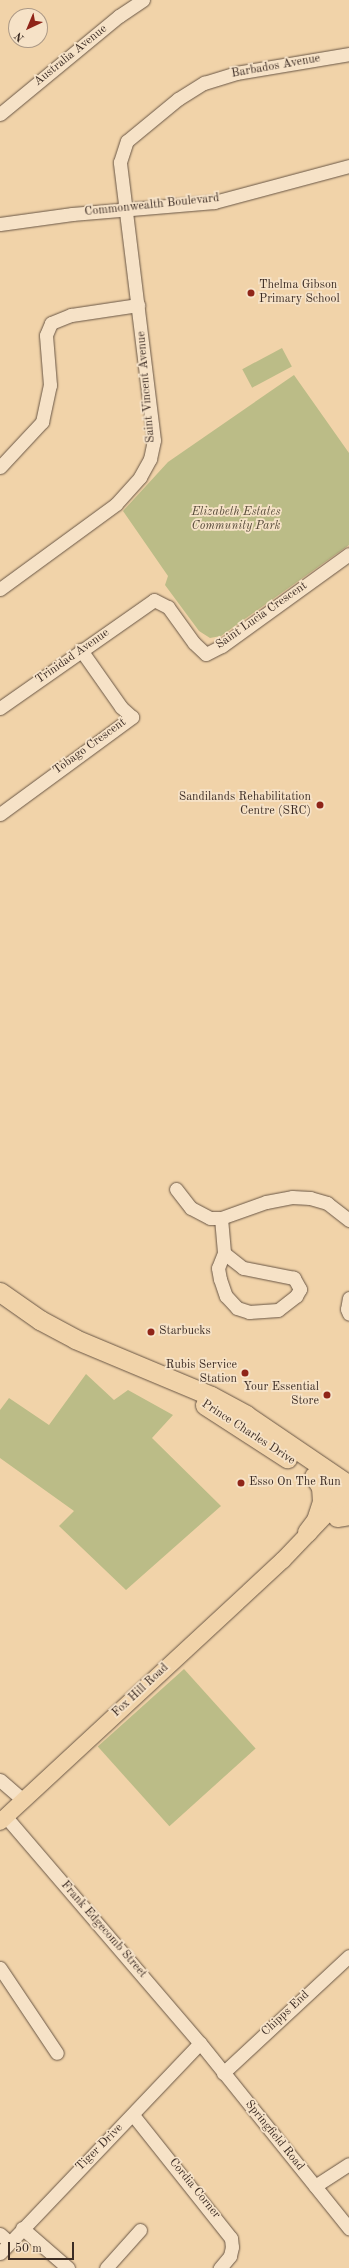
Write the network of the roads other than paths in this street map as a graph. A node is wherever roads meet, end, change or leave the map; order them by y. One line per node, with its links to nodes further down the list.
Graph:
1 (143, 0): 3 (street, Australia Avenue)
2 (349, 54): 5 (street, Barbados Avenue)
3 (0, 114)
4 (349, 166): 5 (street, Commonwealth Boulevard)
5 (124, 211): 6 (street, Commonwealth Boulevard); 7 (street, Saint Vincent Avenue)
6 (0, 224)
7 (138, 305): 8 (street); 10 (street, Saint Vincent Avenue)
8 (0, 467)
9 (349, 554): 11 (street, Saint Lucia Crescent)
10 (0, 588)
11 (144, 604): 12 (street, Trinidad Avenue)
12 (81, 650): 13 (street, Trinidad Avenue); 14 (street, Tobago Crescent)
13 (0, 708)
14 (0, 814)
15 (176, 1189): 16 (street)
16 (221, 1218): 17 (street); 18 (street)
17 (349, 1220)
18 (224, 1253): 18 (street)
19 (0, 1292): 22 (highway, Prince Charles Drive)
20 (349, 1298): 21 (street)
21 (349, 1314)
22 (145, 1369): 23 (highway, Prince Charles Drive); 24 (highway, Prince Charles Drive)
23 (314, 1476): 24 (highway, Prince Charles Drive); 25 (highway)
24 (347, 1502): 25 (main road, Fox Hill Road); 26 (main road, Fox Hill Road)
25 (307, 1532): 26 (main road, Fox Hill Road)
26 (283, 1560): 28 (main road, Fox Hill Road)
27 (0, 1780): 28 (street)
28 (23, 1800): 29 (main road, Fox Hill Road)
29 (3, 1819): 32 (street, Frank Edgecomb Street)
30 (349, 1956): 34 (street, Chipps End)
31 (0, 1968): 33 (street)
32 (200, 2043): 34 (street, Springfield Road); 35 (street, Tiger Drive)
33 (58, 2053)
34 (223, 2073): 37 (street, Springfield Road)
35 (133, 2115): 38 (street, Tiger Drive); 45 (street, Cordia Corner)
36 (349, 2164): 37 (street)
37 (315, 2186): 39 (street, Springfield Road)
38 (22, 2228): 41 (street, Tiger Drive); 43 (street)
39 (349, 2228)
40 (140, 2230): 44 (street)
41 (5, 2238): 42 (street, Tiger Drive)
42 (0, 2253)
43 (68, 2268)
44 (106, 2268)
45 (220, 2268)

